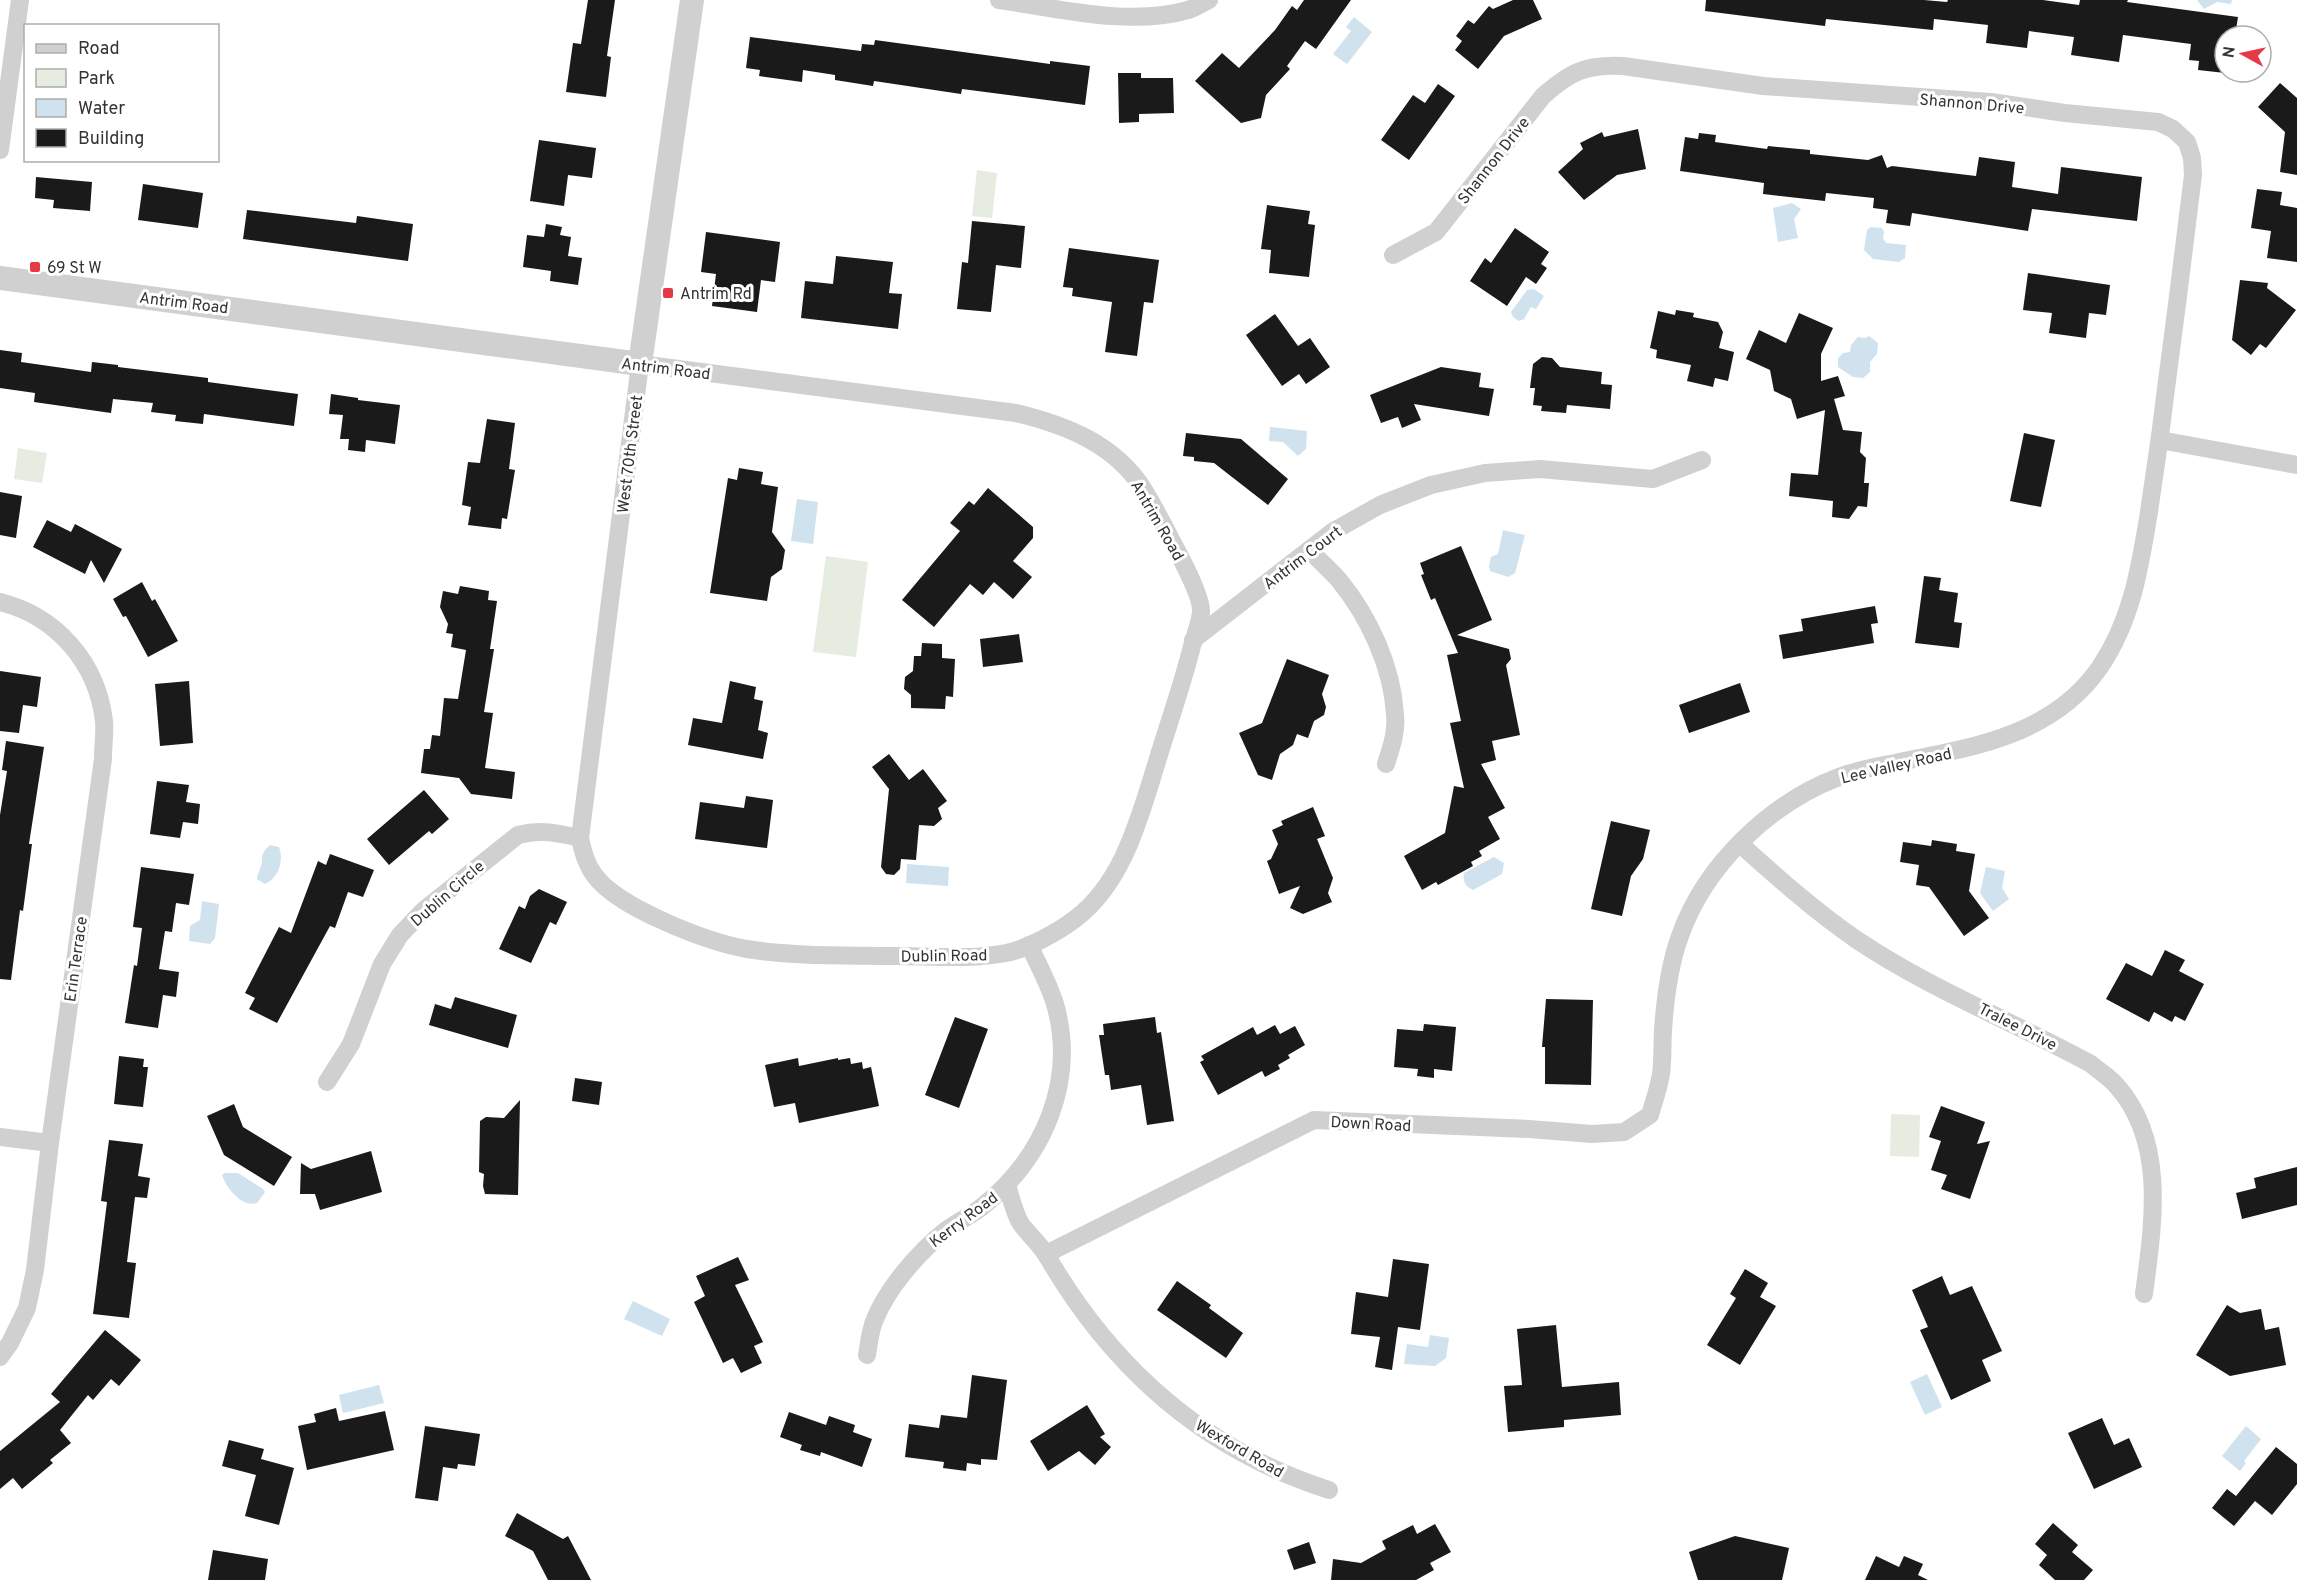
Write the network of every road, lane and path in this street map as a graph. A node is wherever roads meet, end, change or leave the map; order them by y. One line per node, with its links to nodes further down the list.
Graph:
1 (20, 0): 5 (street)
2 (692, 0): 8 (street, West 70th Street)
3 (999, 0): 4 (street)
4 (1209, 0)
5 (0, 150)
6 (1393, 255): 9 (street, Shannon Drive)
7 (0, 278): 8 (street, Antrim Road)
8 (640, 364): 14 (street, Antrim Road); 16 (street, West 70th Street)
9 (2160, 440): 11 (street); 17 (street, Lee Valley Road)
10 (1702, 460): 12 (street, Antrim Court)
11 (2297, 465)
12 (1309, 550): 14 (street, Antrim Court); 15 (street)
13 (0, 602): 22 (street, Erin Terrace)
14 (1193, 640): 18 (street, Dublin Road)
15 (1386, 764)
16 (580, 838): 18 (street, Dublin Road); 19 (street, Dublin Circle)
17 (1740, 844): 20 (street, Lee Valley Road); 25 (street, Tralee Drive)
18 (1029, 945): 23 (street, Kerry Road)
19 (327, 1082)
20 (1650, 1115): 24 (street, Down Road)
21 (0, 1137): 22 (street)
22 (50, 1143): 27 (street, Erin Terrace)
23 (1007, 1185): 24 (street, Wexford Road); 26 (street, Kerry Road)
24 (1046, 1254): 28 (street, Wexford Road)
25 (2144, 1294)
26 (867, 1355)
27 (0, 1357)
28 (1329, 1490)

